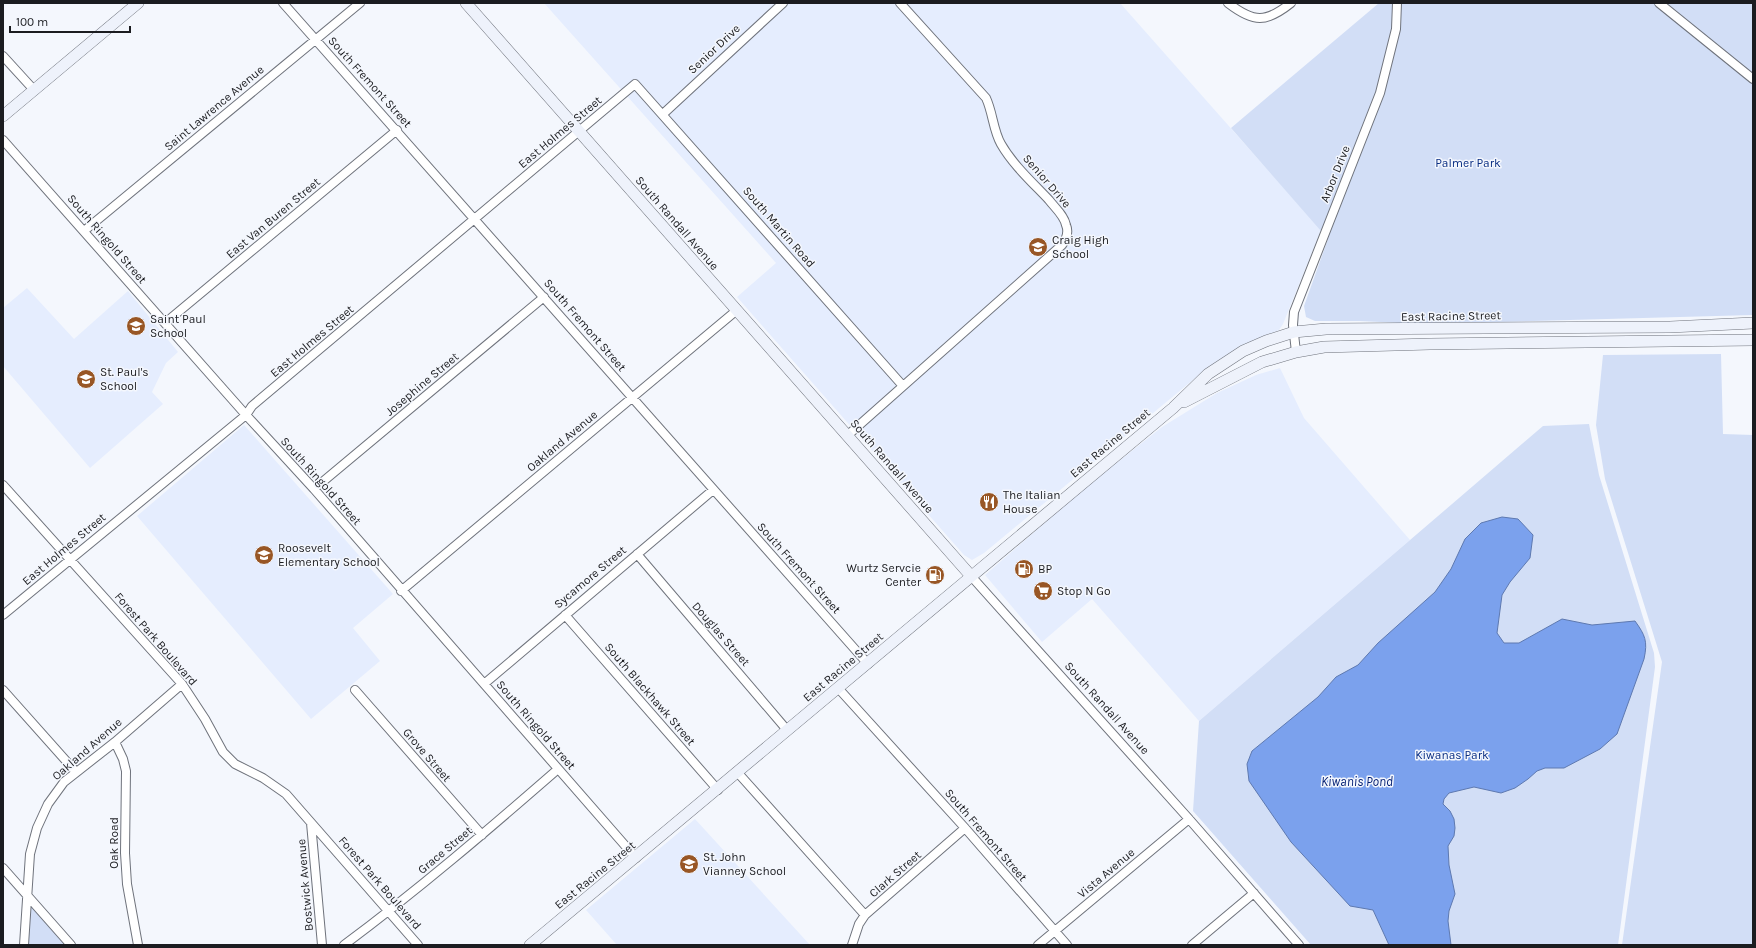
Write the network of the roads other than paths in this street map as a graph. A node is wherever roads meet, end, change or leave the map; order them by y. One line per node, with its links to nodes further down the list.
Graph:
1 (138, 3): 15 (main road)
2 (283, 3): 11 (street, South Fremont Street)
3 (360, 3): 11 (street, Saint Lawrence Avenue)
4 (466, 3): 19 (main road, South Randall Avenue)
5 (782, 3): 16 (street, Senior Drive)
6 (900, 3): 30 (street, Senior Drive)
7 (1228, 3): 8 (street)
8 (1291, 3)
9 (1396, 3): 27 (street, Arbor Drive)
10 (1659, 3): 13 (street)
11 (316, 40): 18 (street, South Fremont Street); 22 (street, Saint Lawrence Avenue)
12 (3, 56): 15 (street)
13 (1753, 79)
14 (635, 84): 16 (street, South Martin Road); 19 (street, East Holmes Street)
15 (34, 90): 17 (main road)
16 (663, 114): 30 (street, South Martin Road)
17 (3, 116)
18 (397, 130): 21 (street, South Fremont Street); 25 (street, East Van Buren Street)
19 (580, 132): 21 (street, East Holmes Street); 24 (main road, South Randall Avenue)
20 (3, 140): 22 (street, South Ringold Street)
21 (475, 220): 23 (street, South Fremont Street); 33 (street, East Holmes Street)
22 (84, 232): 25 (street, South Ringold Street)
23 (544, 297): 31 (street, South Fremont Street); 36 (street, Josephine Street)
24 (737, 310): 31 (street, Oakland Avenue); 34 (main road, South Randall Avenue)
25 (165, 323): 33 (street, South Ringold Street)
26 (1753, 323): 27 (main road, East Racine Street)
27 (1294, 332): 29 (street, Arbor Drive); 32 (main road, East Racine Street)
28 (1753, 340): 29 (main road, East Racine Street)
29 (1296, 352): 32 (main road, East Racine Street)
30 (903, 386): 34 (street, Senior Drive)
31 (632, 398): 37 (street, South Fremont Street); 41 (street, Oakland Avenue)
32 (1173, 408): 40 (main road, East Racine Street)
33 (246, 415): 36 (street, South Ringold Street); 39 (street, East Holmes Street)
34 (848, 435): 40 (main road, South Randall Avenue)
35 (3, 485): 39 (street, Forest Park Boulevard)
36 (314, 489): 41 (street, South Ringold Street)
37 (713, 490): 38 (street, Sycamore Street); 44 (street, South Fremont Street)
38 (637, 554): 43 (street, Sycamore Street); 50 (street, Douglas Street)
39 (70, 560): 42 (street, East Holmes Street); 45 (street, Forest Park Boulevard)
40 (971, 576): 44 (main road, East Racine Street); 56 (street, South Randall Avenue)
41 (401, 591): 46 (street, South Ringold Street)
42 (3, 615)
43 (565, 615): 46 (street, Sycamore Street); 55 (street, South Blackhawk Street)
44 (868, 664): 47 (main road, East Racine Street)
45 (182, 684): 51 (street, Oakland Avenue); 57 (street, Forest Park Boulevard)
46 (484, 684): 52 (street, South Ringold Street)
47 (838, 688): 50 (main road, East Racine Street); 58 (street, South Fremont Street)
48 (3, 690): 53 (street)
49 (355, 690): 59 (street, Grove Street)
50 (788, 730): 54 (main road, East Racine Street)
51 (115, 742): 53 (street, Oakland Avenue); 69 (street, Oak Road)
52 (558, 769): 59 (street, Grace Street); 60 (street, South Ringold Street)
53 (76, 772): 63 (street, Oakland Avenue)
54 (738, 773): 55 (main road, East Racine Street); 65 (street)
55 (718, 790): 60 (main road, East Racine Street)
56 (1189, 819): 62 (street, South Randall Avenue); 66 (street, Vista Avenue)
57 (311, 822): 64 (street, Forest Park Boulevard); 70 (street, Bostwick Avenue)
58 (965, 828): 65 (street, Clark Street); 66 (street, South Fremont Street)
59 (482, 835): 64 (street, Grace Street)
60 (636, 858): 73 (main road, East Racine Street)
61 (3, 868): 63 (street)
62 (1254, 893): 77 (street); 78 (street, South Randall Avenue)
63 (26, 894): 67 (street, Oakland Avenue); 68 (street)
64 (389, 912): 71 (street, Grace Street); 72 (street, Forest Park Boulevard)
65 (865, 915): 74 (street, Clark Street)
66 (1054, 931): 75 (street, Vista Avenue); 76 (street, South Fremont Street)
67 (24, 945)
68 (71, 945)
69 (138, 945)
70 (322, 945)
71 (344, 945)
72 (418, 945)
73 (530, 945)
74 (852, 945)
75 (1038, 945)
76 (1067, 945)
77 (1192, 945)
78 (1300, 945)

